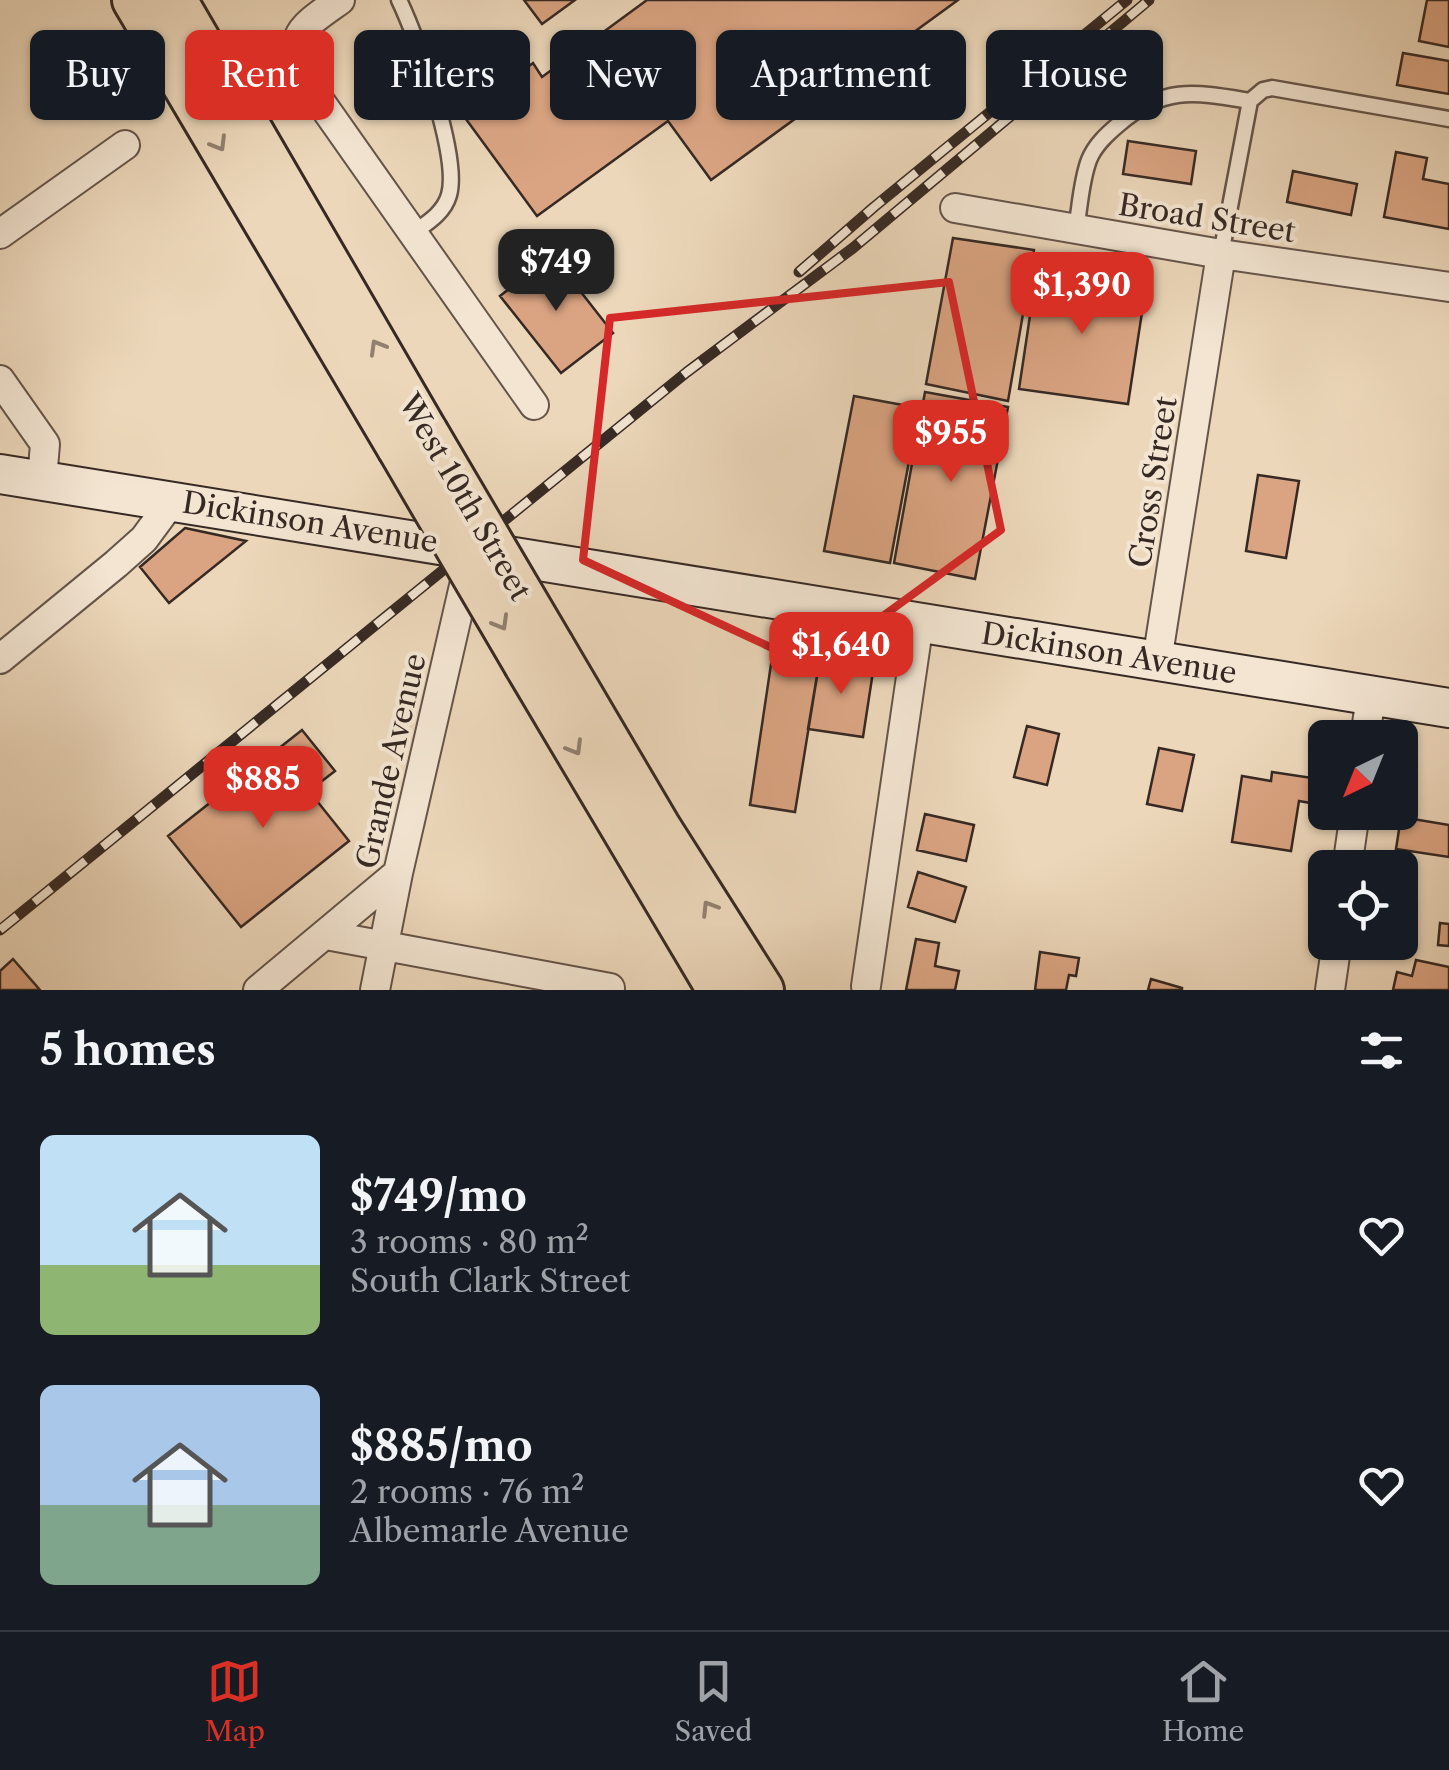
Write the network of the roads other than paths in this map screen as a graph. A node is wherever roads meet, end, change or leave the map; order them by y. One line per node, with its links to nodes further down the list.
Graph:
1 (134, 0): 16 (main road, West 10th Street, one-way to 16)
2 (175, 0): 16 (main road, West 10th Street, one-way to 2)
3 (340, 0): 10 (street)
4 (398, 0): 10 (lane)
5 (1250, 101): 6 (lane); 9 (lane); 12 (lane)
6 (1449, 118)
7 (125, 145): 11 (street)
8 (955, 208): 9 (street, Broad Street)
9 (1076, 229): 12 (street, Broad Street)
10 (412, 233): 15 (street)
11 (0, 234)
12 (1221, 254): 13 (street, Broad Street); 24 (street, Cross Street)
13 (1449, 287)
14 (0, 380): 18 (street)
15 (534, 405)
16 (413, 440): 22 (main road, West 10th Street, bridge)
17 (0, 474): 18 (main road, Dickinson Avenue)
18 (42, 480): 19 (main road, Dickinson Avenue)
19 (172, 501): 20 (main road, Dickinson Avenue); 23 (street)
20 (472, 548): 21 (main road, Dickinson Avenue); 28 (street, Grande Avenue)
21 (919, 622): 24 (main road, Dickinson Avenue); 32 (street)
22 (539, 656): 36 (main road, West 10th Street, one-way to 36); 37 (main road, West 10th Street, one-way to 22)
23 (0, 658)
24 (1158, 661): 25 (main road, Dickinson Avenue)
25 (1371, 696): 26 (main road, Dickinson Avenue); 27 (street)
26 (1449, 708)
27 (1368, 720)
28 (398, 873): 29 (street); 30 (street, Grande Avenue)
29 (326, 935): 30 (street); 34 (street)
30 (384, 947): 33 (street); 35 (street, Grande Avenue)
31 (1334, 960): 38 (street)
32 (866, 986)
33 (610, 988)
34 (258, 990)
35 (376, 990)
36 (719, 990)
37 (762, 990)
38 (1330, 990)

